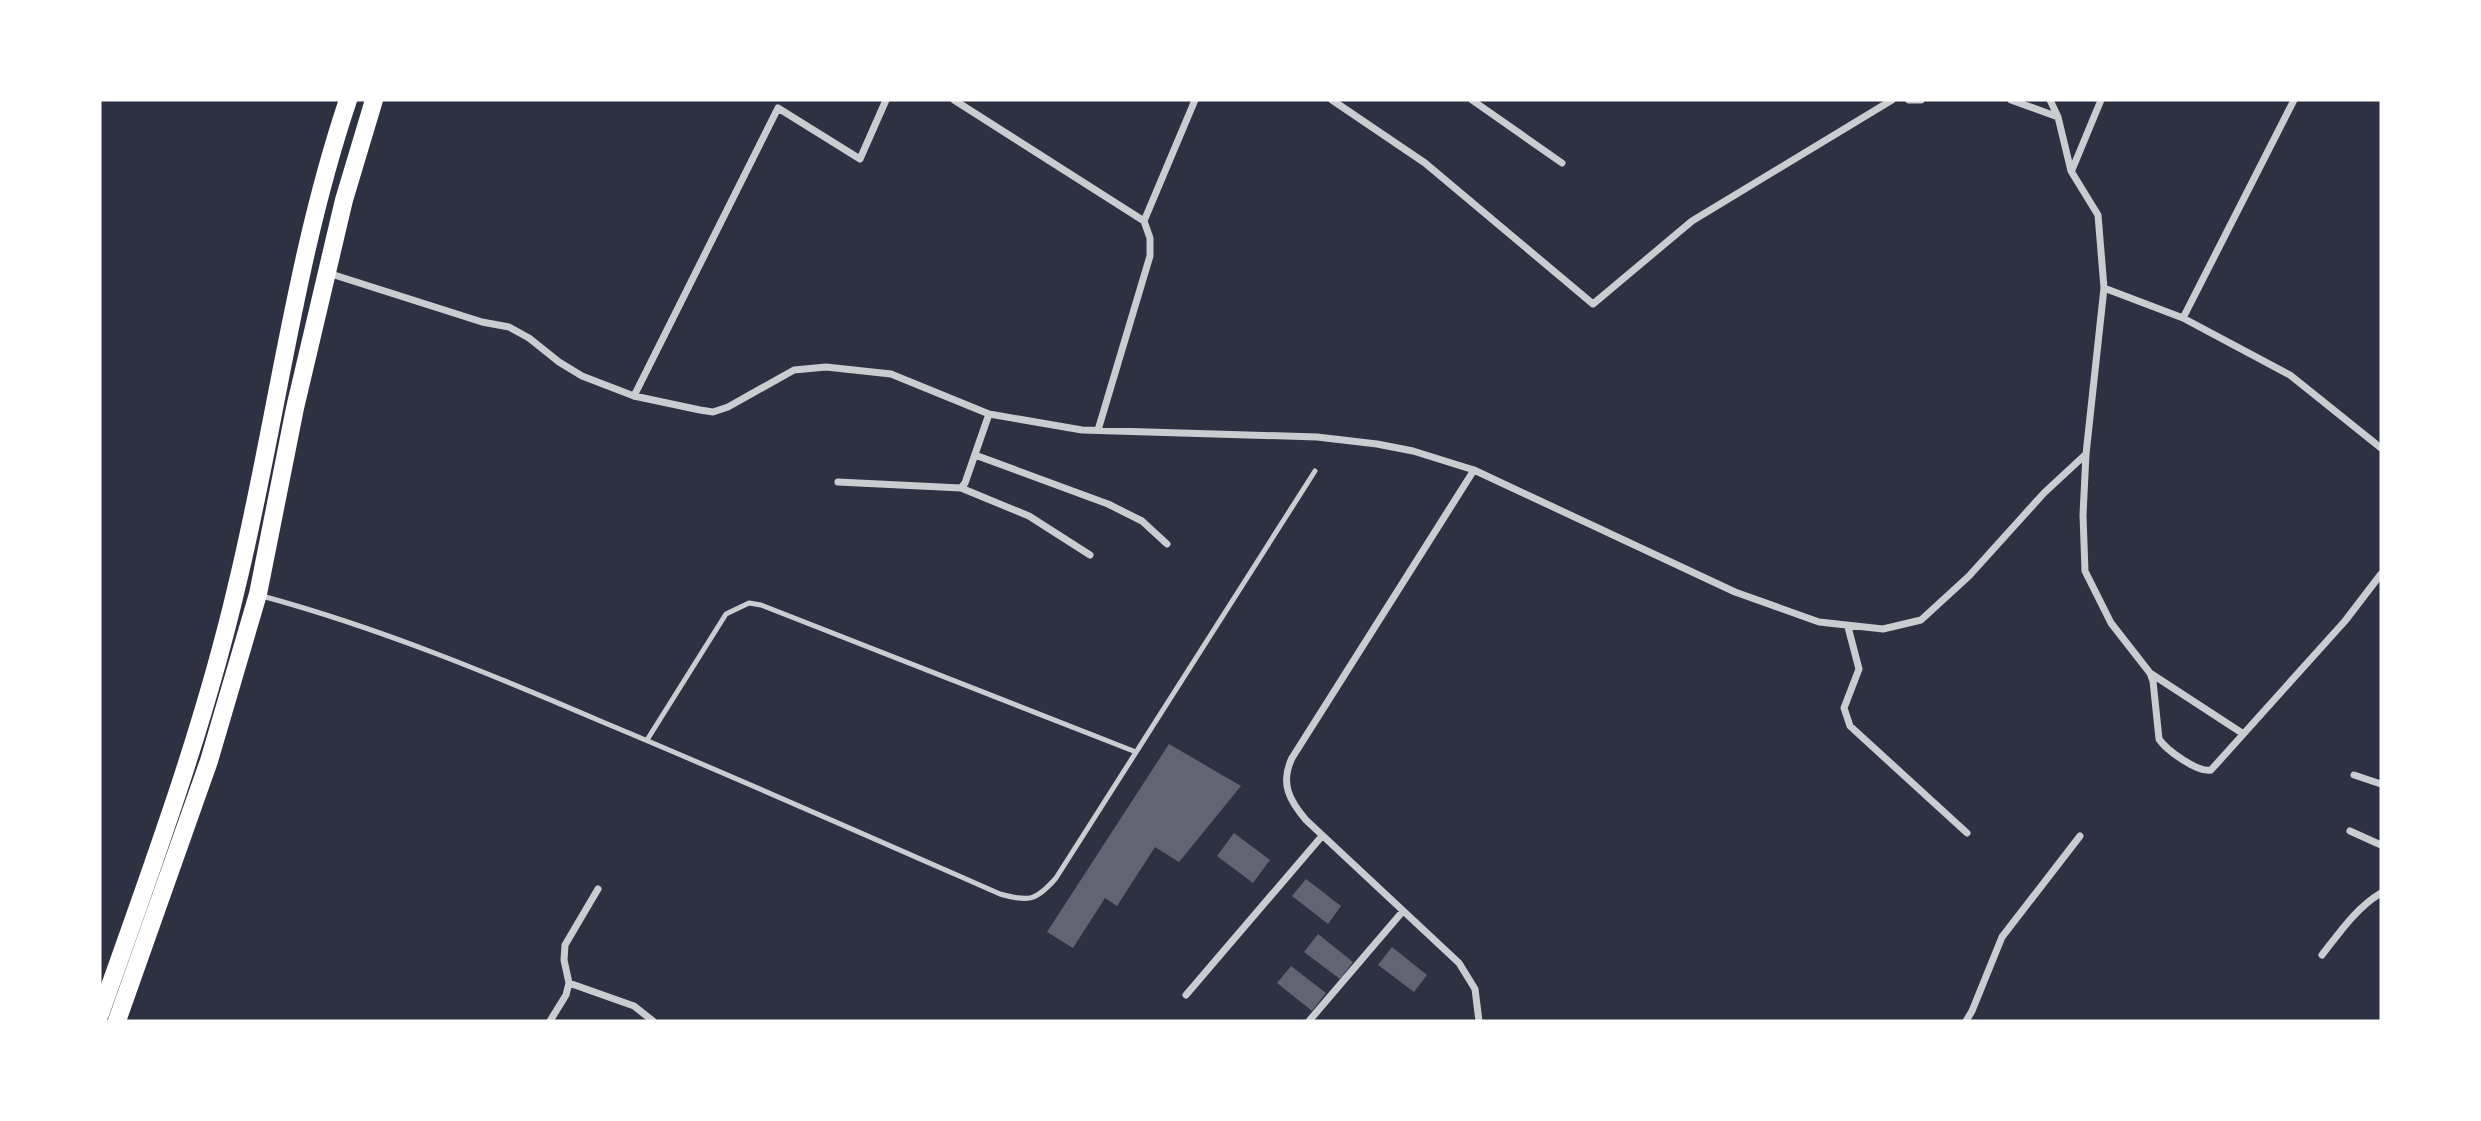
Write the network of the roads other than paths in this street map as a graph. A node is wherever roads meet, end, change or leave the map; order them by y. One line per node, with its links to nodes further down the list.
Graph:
1 (348, 100): 54 (main road)
2 (374, 100): 19 (main road)
3 (887, 100): 22 (street)
4 (954, 100): 18 (street)
5 (1195, 100): 18 (street)
6 (1332, 100): 8 (street)
7 (1472, 100): 16 (street)
8 (1892, 100)
9 (1909, 100): 10 (street)
10 (1921, 100)
11 (2011, 100): 15 (street)
12 (2050, 100): 15 (street)
13 (2101, 100): 17 (street)
14 (2294, 100): 21 (street)
15 (2058, 117): 17 (street)
16 (1562, 163)
17 (2071, 171): 20 (street)
18 (1144, 221): 24 (street)
19 (327, 272): 22 (street); 35 (main road)
20 (2105, 288): 21 (street); 26 (street)
21 (2183, 318): 25 (street)
22 (634, 396): 23 (street)
23 (989, 414): 24 (street); 27 (street)
24 (1098, 430): 28 (street)
25 (2381, 448)
26 (2086, 454): 36 (street); 37 (street)
27 (975, 455): 31 (street); 32 (street)
28 (1474, 470): 36 (street); 45 (street)
29 (1315, 471): 40 (lane)
30 (838, 482): 31 (street)
31 (961, 488): 33 (street)
32 (1167, 544)
33 (1090, 555)
34 (2381, 575): 38 (street)
35 (258, 594): 39 (lane); 55 (main road)
36 (1848, 627): 44 (street)
37 (2150, 673): 38 (street); 38 (street)
38 (2242, 733)
39 (647, 740): 40 (lane); 40 (lane)
40 (1136, 752)
41 (2354, 775): 42 (street)
42 (2381, 784)
43 (2350, 831): 47 (street)
44 (1967, 833)
45 (1322, 836): 50 (street); 53 (street)
46 (2080, 836): 60 (street)
47 (2381, 845)
48 (598, 889): 52 (street)
49 (2381, 893): 51 (street)
50 (1403, 911): 58 (street); 59 (street)
51 (2322, 955)
52 (569, 983): 56 (street); 57 (street)
53 (1186, 995)
54 (100, 1014)
55 (117, 1021)
56 (550, 1021)
57 (653, 1021)
58 (1309, 1021)
59 (1478, 1021)
60 (1966, 1021)

